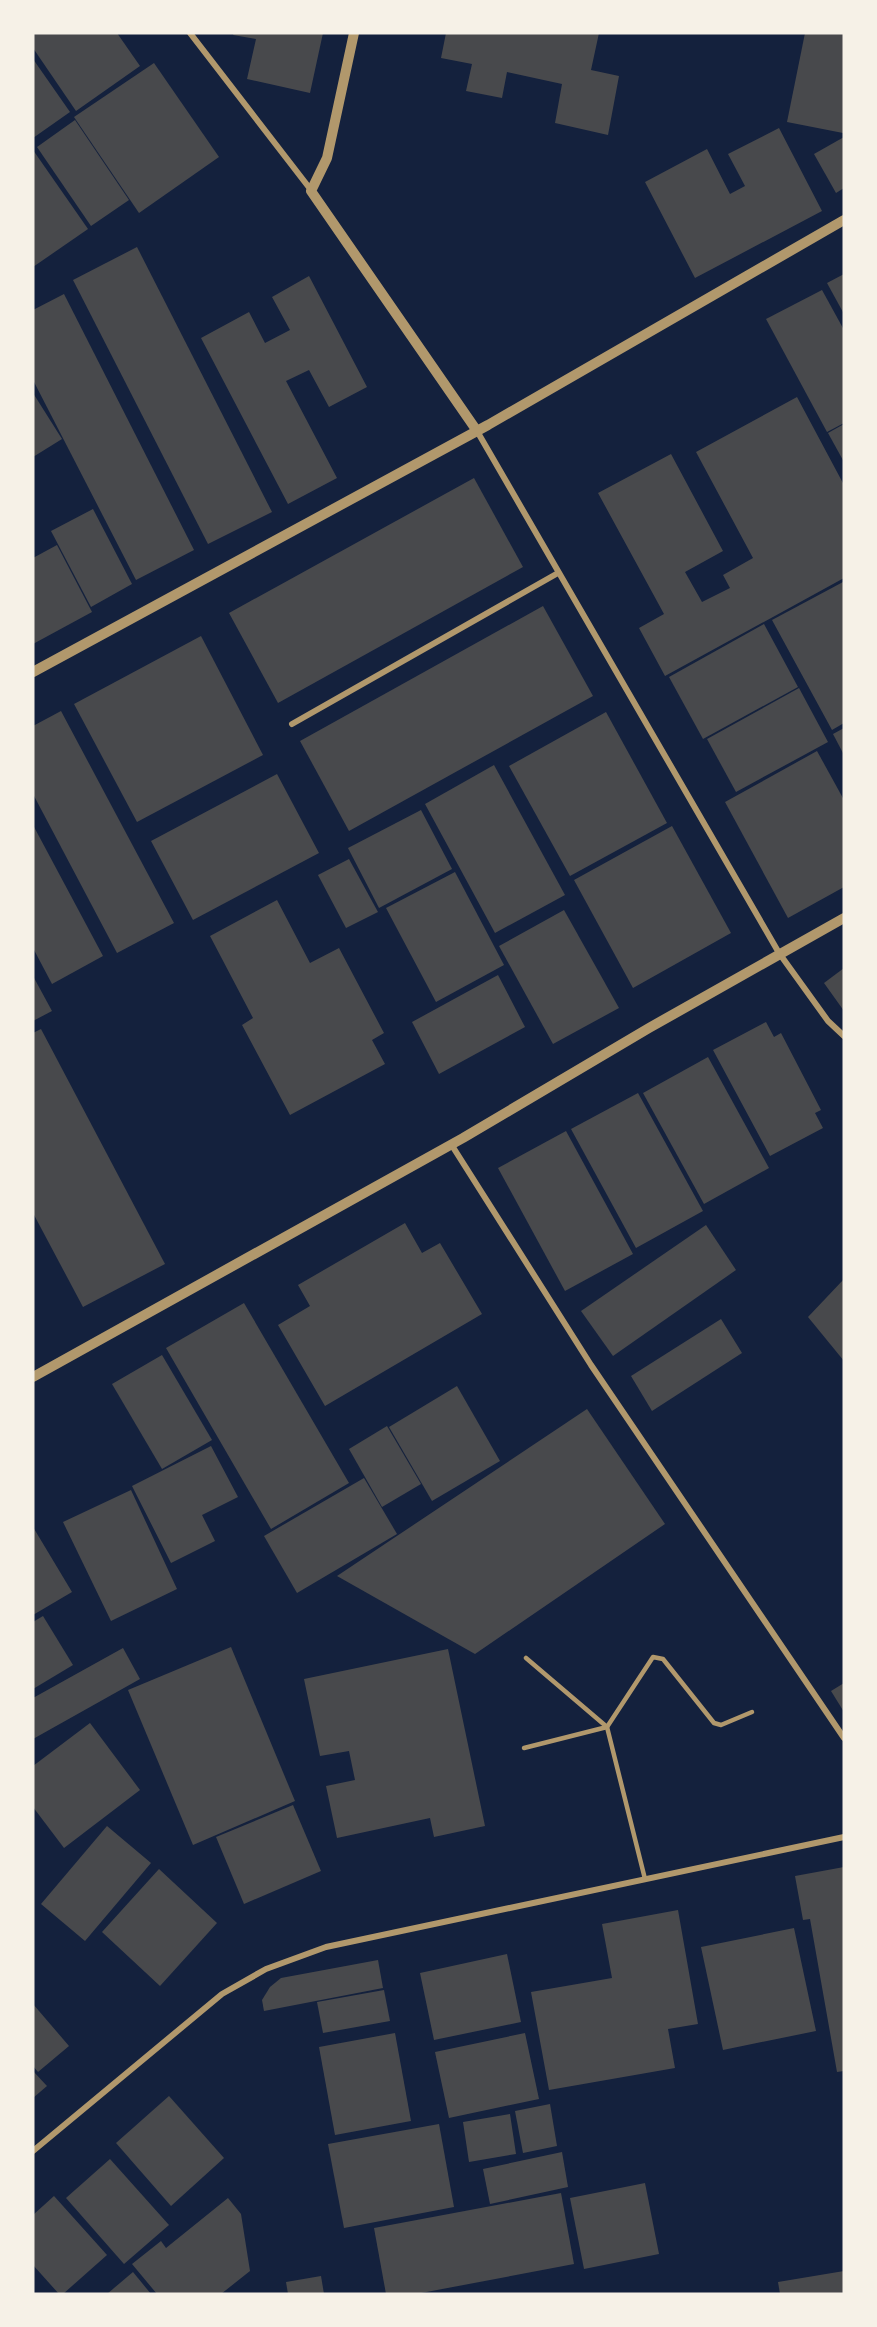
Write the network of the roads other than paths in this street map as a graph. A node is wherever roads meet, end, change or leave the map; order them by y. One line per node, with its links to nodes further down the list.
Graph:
1 (190, 33): 3 (street)
2 (354, 33): 3 (street)
3 (311, 191): 5 (street)
4 (844, 220): 5 (street)
5 (477, 431): 6 (street); 7 (street)
6 (558, 573): 8 (street); 10 (street)
7 (33, 672)
8 (292, 724)
9 (844, 918): 10 (street)
10 (779, 953): 11 (street); 12 (street)
11 (844, 1036)
12 (451, 1144): 13 (street); 17 (street)
13 (33, 1377)
14 (526, 1658): 16 (lane)
15 (752, 1712): 16 (lane)
16 (607, 1727): 18 (lane); 20 (lane)
17 (844, 1738)
18 (524, 1748)
19 (844, 1837): 20 (street)
20 (645, 1879): 21 (street)
21 (33, 2151)

